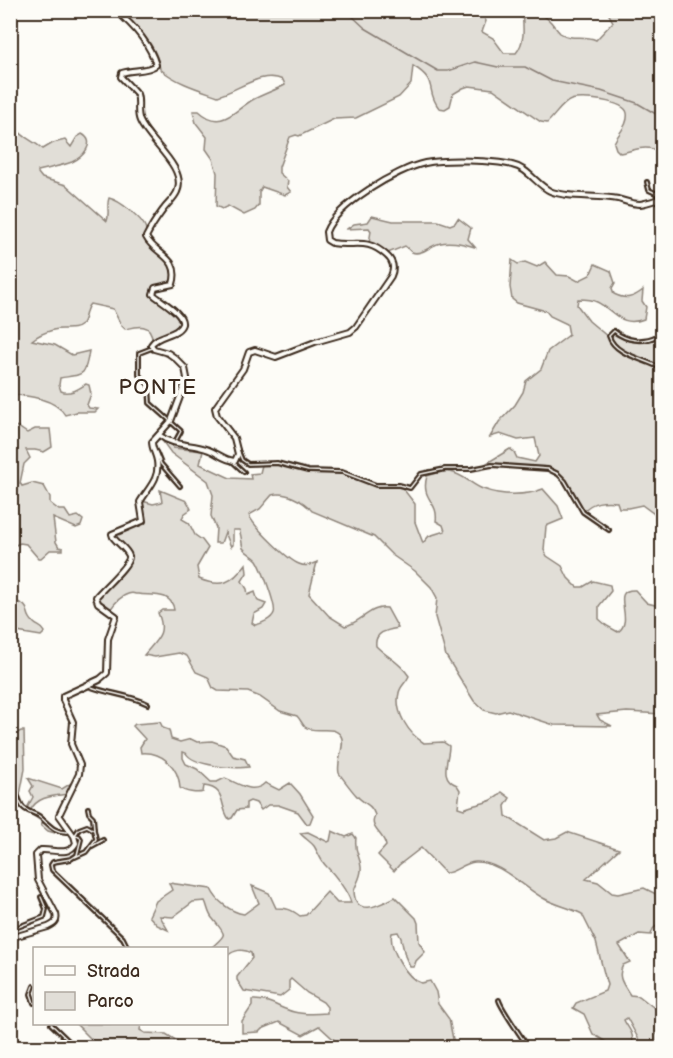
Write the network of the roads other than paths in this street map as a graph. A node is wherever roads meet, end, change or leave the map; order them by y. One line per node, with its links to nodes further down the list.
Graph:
1 (115, 10): 5 (street)
2 (646, 182): 3 (street)
3 (663, 197): 11 (street)
4 (663, 339): 6 (street)
5 (152, 347): 7 (street); 7 (street)
6 (663, 369)
7 (171, 421): 8 (street); 9 (street)
8 (159, 435): 9 (street); 10 (street)
9 (174, 443): 12 (street)
10 (152, 447): 14 (street); 16 (street)
11 (237, 448): 12 (street); 15 (street)
12 (233, 462): 13 (street)
13 (244, 472)
14 (180, 486)
15 (609, 530)
16 (104, 676): 17 (street); 18 (street)
17 (91, 687): 18 (street); 19 (street)
18 (73, 691): 23 (street)
19 (148, 704)
20 (10, 784): 23 (street)
21 (88, 808): 22 (street)
22 (93, 830): 24 (street); 26 (street)
23 (69, 831): 24 (street)
24 (74, 835): 27 (street); 30 (street)
25 (103, 840): 26 (street)
26 (91, 846): 27 (street)
27 (75, 857): 31 (street)
28 (41, 897): 29 (street)
29 (10, 930)
30 (10, 938)
31 (128, 947)
32 (499, 1000): 35 (street)
33 (53, 1025): 34 (street)
34 (76, 1047)
35 (529, 1047)

